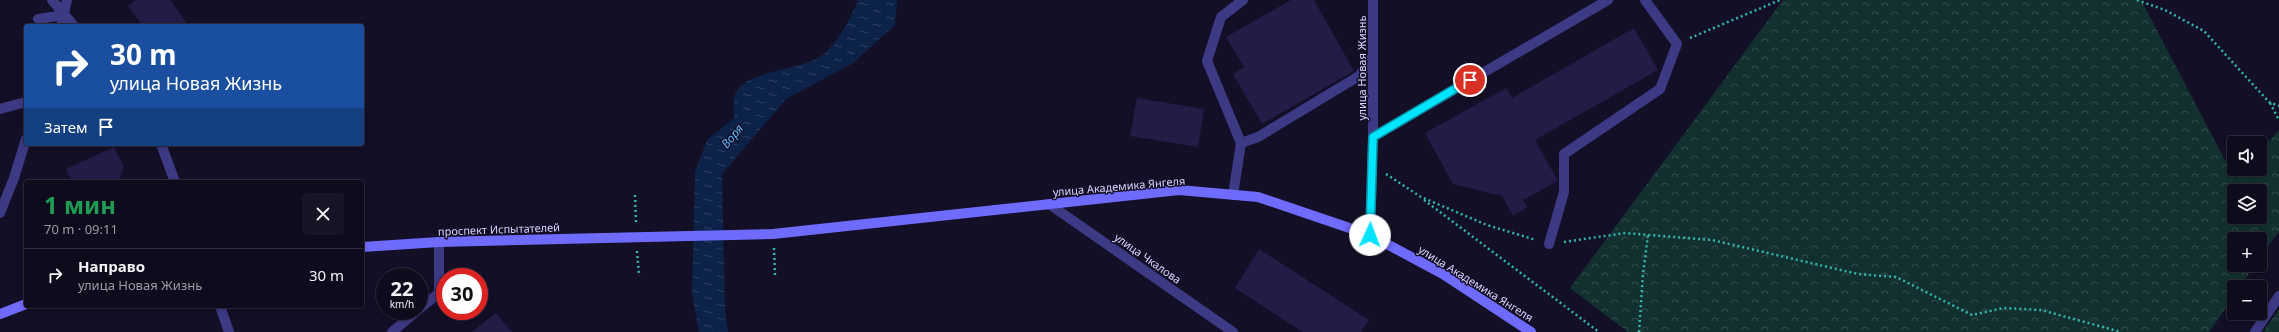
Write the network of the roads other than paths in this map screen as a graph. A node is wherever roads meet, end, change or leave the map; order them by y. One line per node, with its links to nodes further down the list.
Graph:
1 (52, 0): 7 (street)
2 (67, 0): 7 (street)
3 (1243, 0): 15 (street)
4 (1373, 0): 11 (street, улица Новая Жизнь)
5 (1608, 0): 14 (street)
6 (1646, 0): 25 (street)
7 (64, 14): 8 (street); 9 (street); 10 (street)
8 (38, 19)
9 (62, 24)
10 (72, 24)
11 (1373, 55): 14 (street, улица Новая Жизнь); 15 (street)
12 (24, 103): 13 (street)
13 (0, 109)
14 (1373, 137): 22 (street, улица Новая Жизнь)
15 (1241, 143): 19 (street)
16 (24, 146): 21 (street)
17 (163, 146): 18 (street)
18 (174, 180)
19 (1233, 195): 20 (main road, улица Академика Янгеля); 22 (main road, улица Академика Янгеля)
20 (1049, 204): 23 (main road, улица Академика Янгеля); 35 (street, улица Чкалова)
21 (0, 213)
22 (1370, 235): 36 (main road, улица Академика Янгеля)
23 (636, 237): 24 (main road, проспект Испытателей)
24 (439, 242): 26 (main road, проспект Испытателей); 28 (street)
25 (1549, 244)
26 (364, 247)
27 (2279, 296): 37 (street)
28 (428, 302)
29 (24, 305): 31 (main road)
30 (221, 308): 33 (street)
31 (0, 314)
32 (406, 320): 34 (street)
33 (228, 332)
34 (392, 332)
35 (1233, 332)
36 (1531, 332)
37 (2255, 332)

